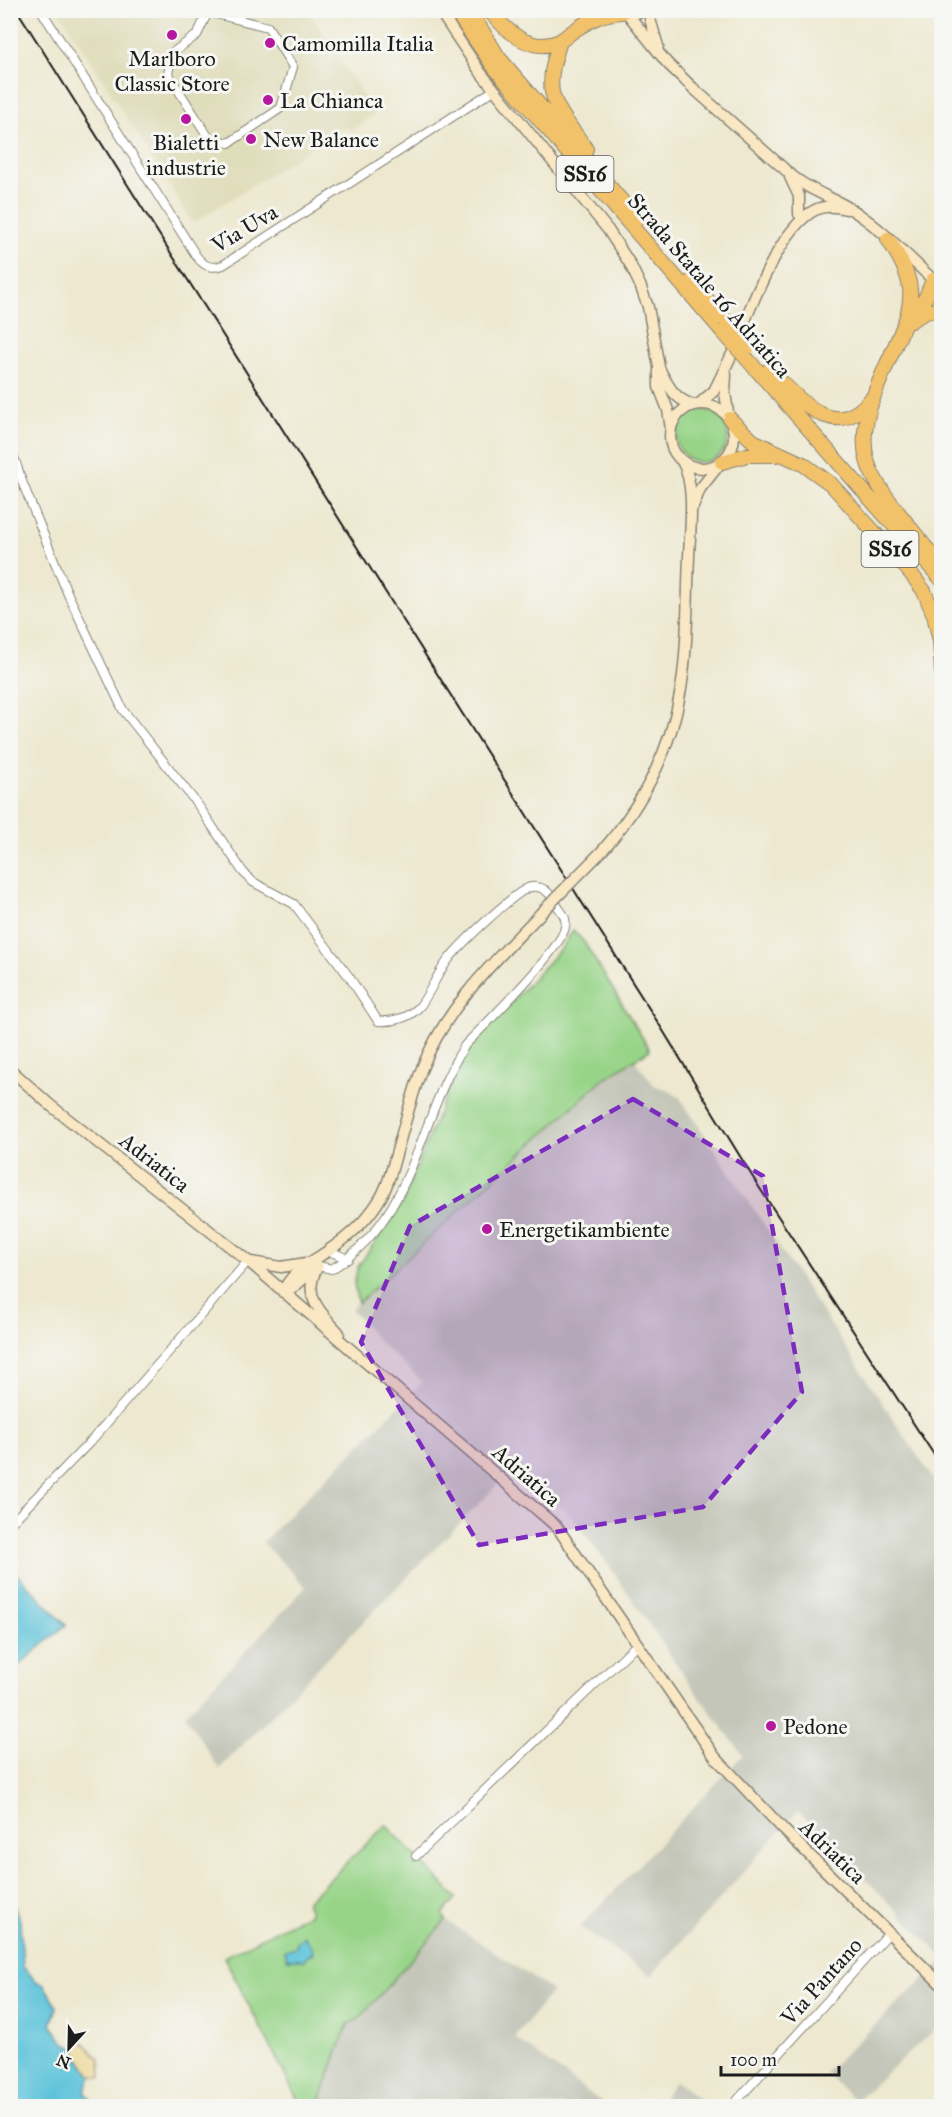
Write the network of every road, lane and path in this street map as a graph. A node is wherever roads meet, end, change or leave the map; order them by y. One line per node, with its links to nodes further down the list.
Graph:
1 (40, 10): 13 (street, Via Uva)
2 (439, 10): 13 (street)
3 (455, 10): 25 (highway, Strada Statale 16 Adriatica / SS16)
4 (469, 10): 15 (highway, Strada Statale 16 Adriatica / SS16)
5 (489, 10): 11 (highway)
6 (645, 10): 9 (street)
7 (651, 10): 12 (street)
8 (208, 11): 8 (street)
9 (623, 12): 10 (highway); 12 (street)
10 (594, 14): 11 (highway)
11 (560, 41): 15 (highway)
12 (659, 52): 14 (street)
13 (494, 90): 29 (street)
14 (785, 170): 16 (street); 19 (street)
15 (613, 191): 25 (highway, Strada Statale 16 Adriatica / SS16)
16 (820, 193): 17 (street); 18 (street); 19 (street)
17 (853, 210): 18 (street); 20 (street)
18 (812, 211): 19 (street)
19 (798, 219): 26 (street)
20 (888, 238): 21 (street); 22 (highway, SS16)
21 (937, 284): 22 (highway); 24 (highway, SS16)
22 (909, 303): 24 (highway, SS16)
23 (942, 309): 24 (highway)
24 (907, 325): 32 (highway, SS16)
25 (724, 326): 27 (highway, Strada Statale 16 Adriatica / SS16, bridge)
26 (742, 328)
27 (748, 353): 31 (highway, Strada Statale 16 Adriatica / SS16); 42 (highway, Strada Statale 16 Adriatica / SS16)
28 (732, 354): 30 (street)
29 (658, 367): 33 (street); 35 (street)
30 (726, 370): 33 (street); 34 (street)
31 (770, 370): 32 (highway, SS16); 41 (highway, Strada Statale 16 Adriatica / SS16)
32 (874, 395): 41 (highway, SS16)
33 (697, 404): 34 (street); 35 (street)
34 (730, 419): 37 (highway, SS16); 39 (street)
35 (671, 429): 38 (street)
36 (10, 445): 46 (street)
37 (789, 457): 39 (highway, SS16); 43 (highway, SS16)
38 (682, 461): 39 (street); 40 (street)
39 (722, 462): 40 (street)
40 (690, 519): 45 (street, bridge)
41 (923, 544): 42 (highway, Strada Statale 16 Adriatica / SS16)
42 (939, 574)
43 (942, 672)
44 (10, 1069): 47 (street, Adriatica)
45 (329, 1251): 46 (street); 48 (street)
46 (348, 1259): 48 (street)
47 (248, 1261): 48 (street); 49 (street, Adriatica); 51 (street)
48 (313, 1264): 49 (street); 50 (street)
49 (283, 1292): 50 (street, Adriatica)
50 (363, 1360): 52 (street, Adriatica)
51 (10, 1524)
52 (638, 1644): 53 (street); 54 (street, Adriatica)
53 (416, 1856)
54 (889, 1933): 55 (street, Adriatica); 56 (street, Via Pantano)
55 (942, 1985)
56 (732, 2106)

